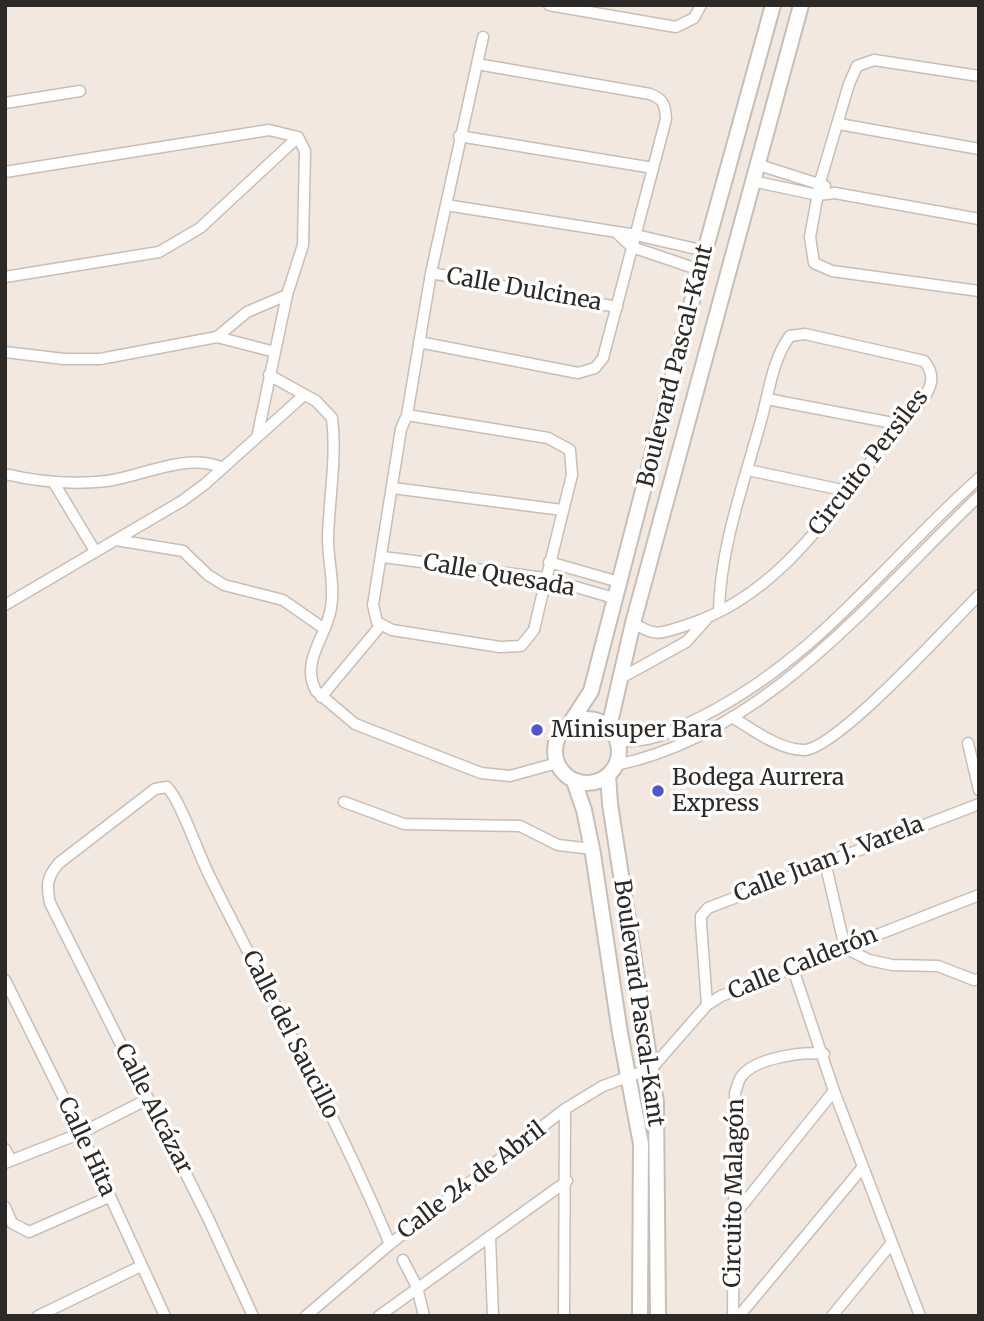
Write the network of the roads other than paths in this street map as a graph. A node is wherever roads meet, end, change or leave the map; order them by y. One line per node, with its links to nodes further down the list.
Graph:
1 (549, 5): 2 (street)
2 (701, 5)
3 (773, 5): 10 (street, Boulevard Pascal-Kant)
4 (801, 5): 11 (street, Boulevard Pascal-Kant)
5 (483, 37): 6 (street)
6 (477, 64): 13 (street); 17 (street)
7 (979, 76): 12 (street)
8 (80, 91): 9 (street)
9 (5, 103)
10 (747, 106): 11 (street); 28 (street, Boulevard Pascal-Kant)
11 (771, 113): 16 (street, Boulevard Pascal-Kant)
12 (839, 124): 15 (street); 20 (street)
13 (459, 136): 17 (street); 23 (street)
14 (298, 137): 18 (street); 31 (street); 33 (street)
15 (979, 149)
16 (756, 164): 19 (street, Boulevard Pascal-Kant); 20 (street)
17 (653, 168): 26 (street)
18 (5, 172)
19 (752, 181): 22 (street); 55 (street, Boulevard Pascal-Kant)
20 (820, 182): 21 (street); 22 (street)
21 (835, 193): 22 (street); 24 (street)
22 (818, 195): 32 (street)
23 (446, 205): 25 (street); 30 (street)
24 (979, 219)
25 (618, 234): 26 (street); 27 (street)
26 (636, 235): 27 (street); 28 (street)
27 (632, 247): 29 (street); 34 (street)
28 (705, 251): 29 (street, Boulevard Pascal-Kant)
29 (700, 270): 54 (street, Boulevard Pascal-Kant)
30 (431, 273): 34 (street, Calle Dulcinea); 36 (street)
31 (5, 277)
32 (979, 291)
33 (287, 295): 35 (street); 38 (street)
34 (617, 307): 36 (street)
35 (217, 337): 37 (street); 38 (street)
36 (419, 342): 42 (street)
37 (5, 352)
38 (275, 352): 39 (street)
39 (269, 375): 40 (street); 44 (street)
40 (303, 396): 44 (street); 71 (street)
41 (767, 399): 43 (street); 43 (street, Circuito Persiles); 46 (street, Circuito Persiles)
42 (407, 415): 50 (street); 53 (street)
43 (898, 424): 51 (street, Circuito Persiles)
44 (258, 433): 45 (street)
45 (223, 468): 49 (street); 56 (street)
46 (748, 470): 51 (street); 67 (street, Circuito Persiles)
47 (5, 474): 49 (street)
48 (979, 478): 77 (street)
49 (54, 483): 57 (street)
50 (393, 488): 53 (street); 58 (street)
51 (847, 491): 67 (street, Circuito Persiles)
52 (979, 496): 74 (street)
53 (562, 510): 59 (street)
54 (638, 517): 55 (street); 61 (street, Boulevard Pascal-Kant)
55 (660, 523): 69 (street, Boulevard Pascal-Kant)
56 (116, 540): 57 (street); 71 (street)
57 (95, 551): 64 (street)
58 (383, 557): 60 (street, Calle Quesada); 70 (street)
59 (549, 562): 60 (street); 61 (street, Calle Quesada)
60 (545, 578): 65 (street, Calle Quesada); 70 (street)
61 (619, 582): 65 (street, Boulevard Pascal-Kant)
62 (5, 594): 64 (street)
63 (979, 595): 74 (street)
64 (18, 597): 66 (street)
65 (614, 598): 75 (street, Boulevard Pascal-Kant)
66 (5, 605)
67 (719, 611): 68 (street, Circuito Persiles)
68 (706, 620): 69 (street, Circuito Persiles); 72 (street, Circuito Persiles)
69 (633, 623): 72 (street, Boulevard Pascal-Kant)
70 (381, 625): 73 (street)
71 (323, 628): 73 (street)
72 (619, 679): 76 (street, Boulevard Pascal-Kant)
73 (321, 697): 79 (street)
74 (732, 717): 80 (street)
75 (571, 722): 76 (street); 79 (street)
76 (609, 727): 77 (street)
77 (618, 741): 80 (street)
78 (968, 743): 82 (street)
79 (557, 764): 81 (street)
80 (612, 770): 81 (street); 95 (street, Boulevard Pascal-Kant)
81 (574, 780): 85 (street, Boulevard Pascal-Kant)
82 (979, 789)
83 (344, 802): 85 (street)
84 (979, 804): 86 (street, Calle Juan J. Varela)
85 (592, 849): 96 (street, Boulevard Pascal-Kant)
86 (825, 862): 89 (street); 93 (street, Calle Juan J. Varela)
87 (979, 895): 89 (street, Calle Calderón)
88 (50, 903): 98 (street, Calle Alcázar); 109 (street, Calle del Saucillo)
89 (845, 947): 90 (street, Calle Calderón); 91 (street)
90 (793, 969): 93 (street, Calle Calderón); 94 (street)
91 (979, 979)
92 (5, 980): 100 (street, Calle Hita)
93 (707, 1005): 95 (street, Calle Calderón)
94 (824, 1054): 97 (street); 107 (street, Circuito Malagón)
95 (652, 1068): 96 (street, Calle 24 de Abril); 124 (street, Boulevard Pascal-Kant)
96 (629, 1076): 99 (street, Calle 24 de Abril); 123 (street, Boulevard Pascal-Kant)
97 (834, 1091): 103 (street); 107 (street)
98 (148, 1099): 100 (street); 117 (street, Calle Alcázar)
99 (565, 1109): 104 (street); 109 (street, Calle 24 de Abril)
100 (81, 1133): 102 (street); 105 (street, Calle Hita)
101 (5, 1149): 102 (street)
102 (8, 1162)
103 (863, 1167): 110 (street); 126 (street)
104 (567, 1181): 108 (street); 122 (street)
105 (109, 1197): 106 (street); 112 (street, Calle Hita)
106 (5, 1207)
107 (736, 1213): 125 (street, Circuito Malagón)
108 (490, 1237): 113 (street); 121 (street)
109 (390, 1244): 118 (street, Calle 24 de Abril)
110 (891, 1244): 127 (street); 128 (street)
111 (404, 1260): 113 (street)
112 (141, 1266): 114 (street); 116 (street, Calle Hita)
113 (417, 1287): 119 (street); 120 (street)
114 (50, 1314): 115 (street)
115 (38, 1316)
116 (165, 1316)
117 (253, 1316)
118 (306, 1316)
119 (379, 1316)
120 (424, 1316)
121 (493, 1316)
122 (564, 1316)
123 (640, 1316)
124 (658, 1316)
125 (733, 1316)
126 (739, 1316)
127 (832, 1316)
128 (920, 1316)

